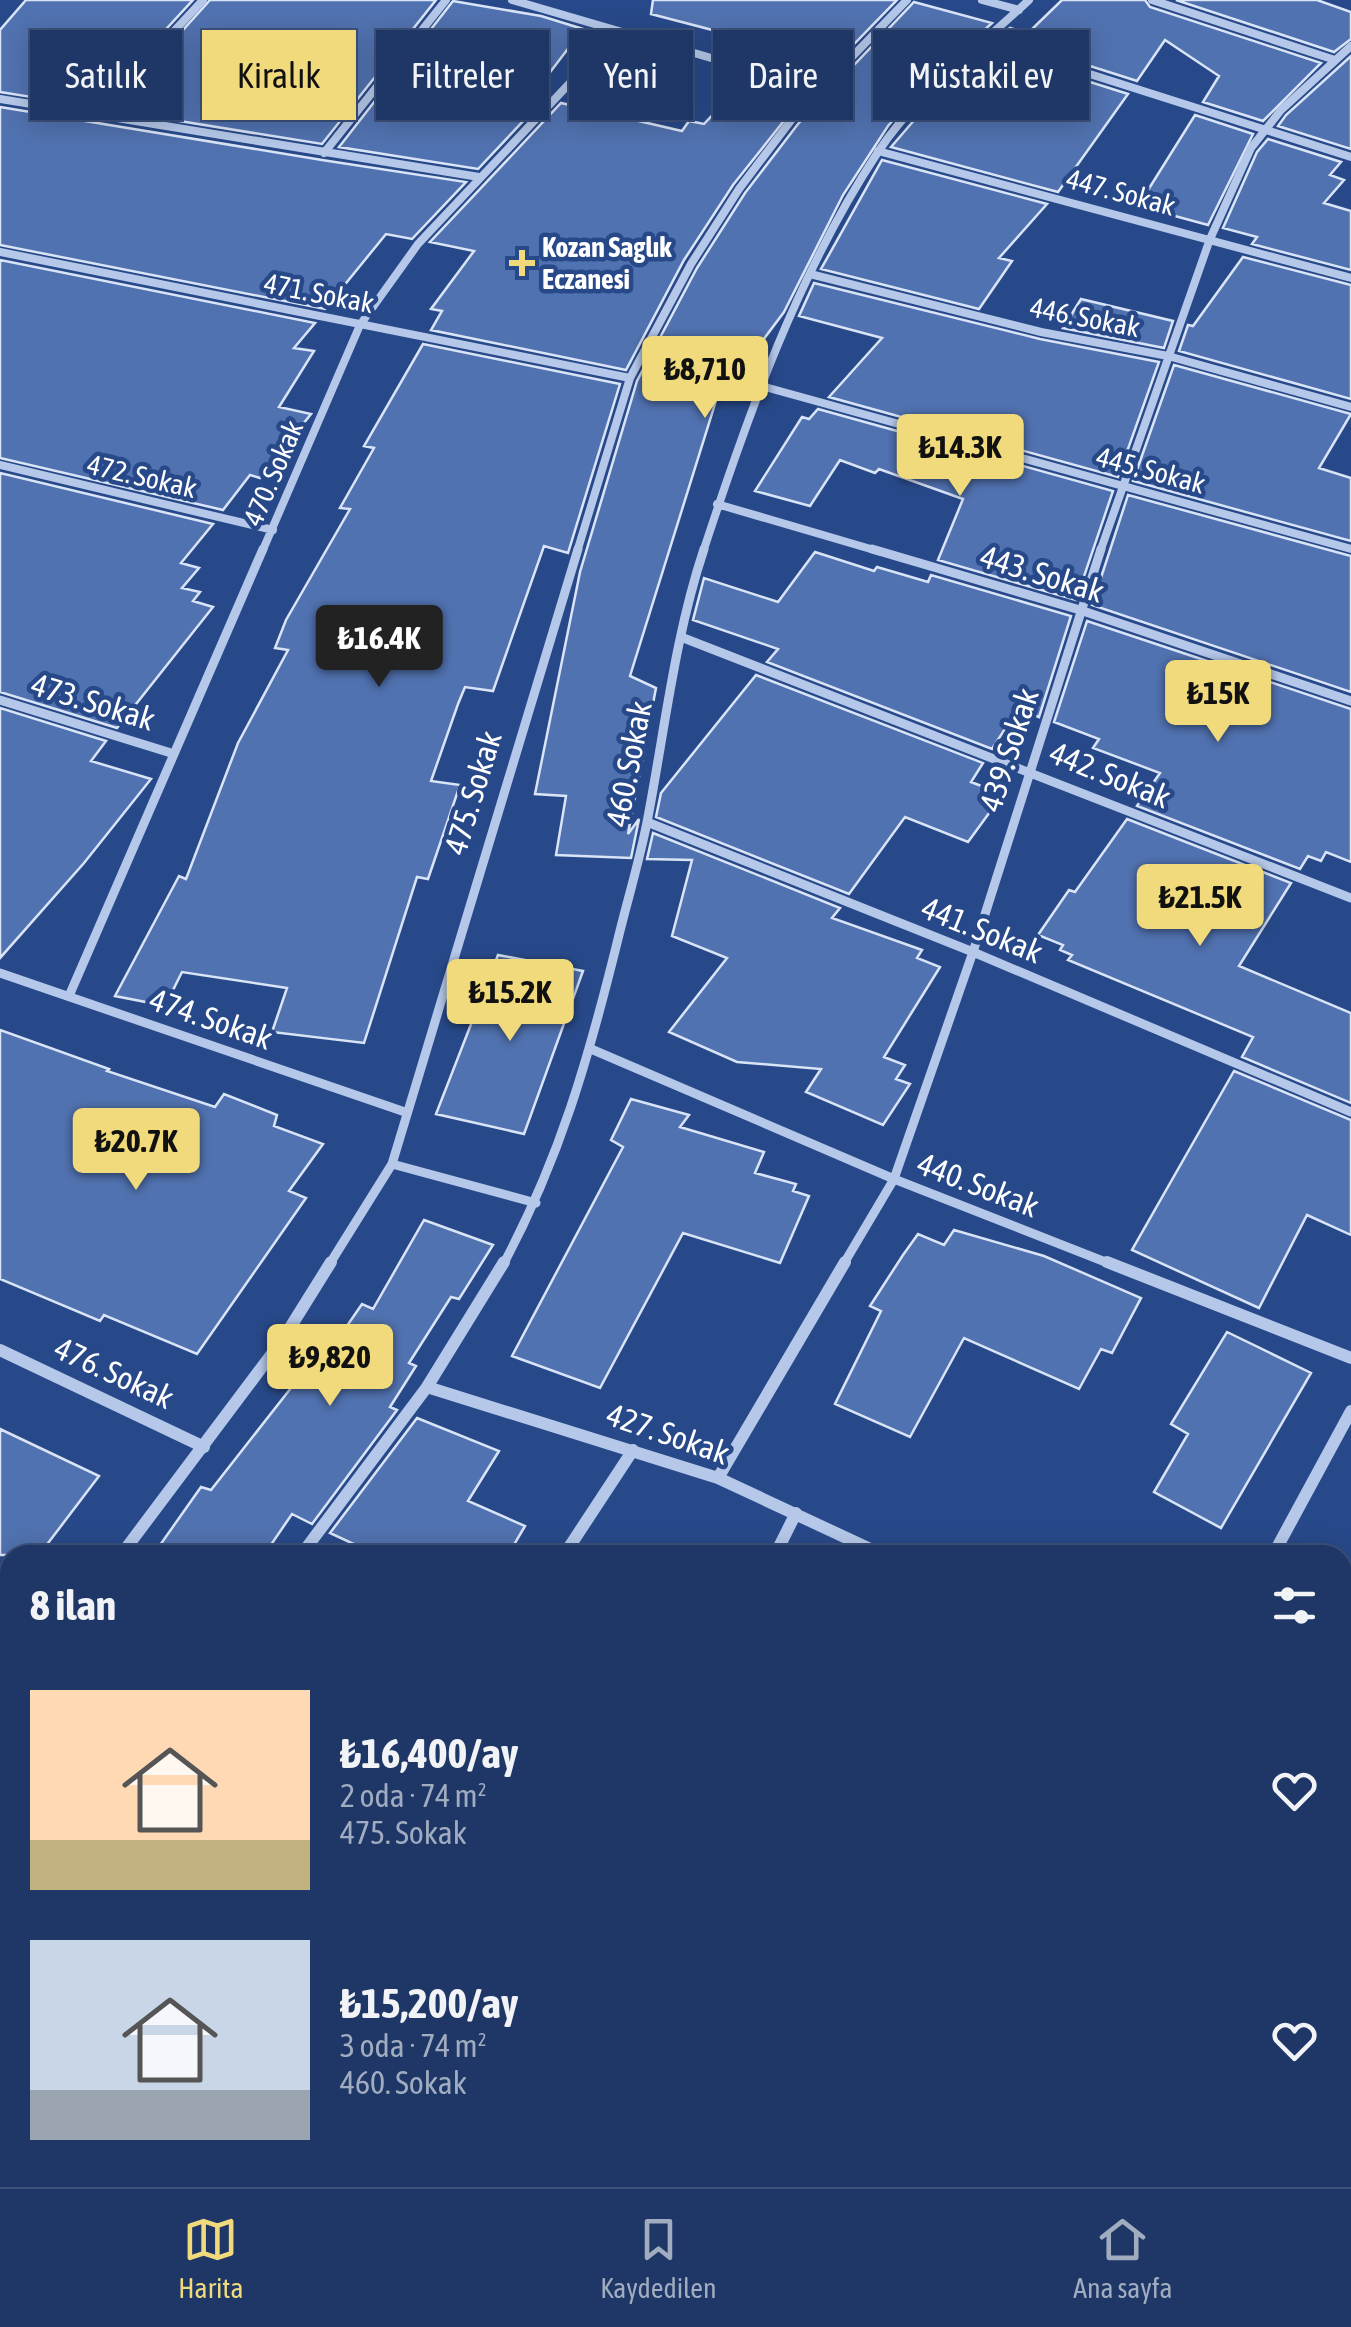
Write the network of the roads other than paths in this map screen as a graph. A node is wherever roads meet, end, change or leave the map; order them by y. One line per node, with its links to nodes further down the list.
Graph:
1 (203, 0): 11 (street)
2 (446, 0): 26 (street)
3 (512, 0): 12 (street)
4 (907, 0): 15 (street, 475. Sokak)
5 (982, 0): 9 (street)
6 (1029, 0): 9 (street, 460. Sokak)
7 (1152, 0): 10 (street)
8 (1197, 0): 10 (street)
9 (1019, 10): 13 (street, 460. Sokak)
10 (1185, 10): 16 (street)
11 (175, 30)
12 (611, 30)
13 (1000, 30)
14 (1351, 46): 16 (street, 439. Sokak)
15 (853, 54)
16 (1335, 60): 24 (street, 439. Sokak)
17 (1089, 74): 24 (street)
18 (569, 83): 28 (street, 470. Sokak)
19 (0, 99): 20 (street)
20 (30, 104)
21 (125, 120): 26 (street)
22 (793, 120): 35 (street, 475. Sokak)
23 (903, 120): 25 (street, 460. Sokak)
24 (1265, 129): 27 (street); 29 (street, 439. Sokak)
25 (878, 151): 29 (street, 447. Sokak); 31 (street, 460. Sokak)
26 (324, 154): 28 (street)
27 (1351, 156)
28 (479, 177): 33 (street, 470. Sokak)
29 (1210, 239): 32 (street, 447. Sokak); 34 (street, 439. Sokak)
30 (0, 252): 33 (street, 471. Sokak)
31 (810, 274): 34 (street, 446. Sokak); 36 (street, 460. Sokak)
32 (1351, 278)
33 (360, 324): 35 (street, 471. Sokak); 41 (street, 470. Sokak)
34 (1168, 356): 37 (street, 446. Sokak); 39 (street, 439. Sokak)
35 (630, 378): 55 (street, 475. Sokak)
36 (765, 387): 39 (street, 445. Sokak); 40 (street, 460. Sokak)
37 (1351, 407)
38 (0, 466): 41 (street, 472. Sokak)
39 (1122, 486): 42 (street, 445. Sokak); 43 (street, 439. Sokak)
40 (717, 504): 43 (street, 443. Sokak); 44 (street, 460. Sokak)
41 (273, 530): 47 (street, 470. Sokak)
42 (1351, 549)
43 (1080, 610): 46 (street, 443. Sokak); 48 (street, 439. Sokak)
44 (681, 636): 48 (street, 442. Sokak); 49 (street, 460. Sokak)
45 (0, 700): 47 (street, 473. Sokak)
46 (1351, 701)
47 (172, 752): 53 (street, 470. Sokak)
48 (1029, 770): 50 (street, 442. Sokak); 51 (street, 439. Sokak)
49 (647, 822): 51 (street, 441. Sokak); 54 (street, 460. Sokak)
50 (1351, 898)
51 (973, 952): 56 (street, 441. Sokak); 58 (street, 439. Sokak)
52 (0, 973): 53 (street, 474. Sokak)
53 (68, 996): 55 (street, 474. Sokak)
54 (591, 1050): 58 (street, 440. Sokak); 59 (street, 460. Sokak)
55 (404, 1112): 57 (street, 475. Sokak)
56 (1351, 1112)
57 (392, 1164): 59 (street); 64 (street, 475. Sokak)
58 (894, 1178): 61 (street, 440. Sokak); 66 (street, 439. Sokak)
59 (536, 1203): 62 (street, 460. Sokak)
60 (0, 1350): 64 (street, 476. Sokak)
61 (1351, 1358)
62 (427, 1387): 65 (street, 427. Sokak); 69 (street, 460. Sokak)
63 (1351, 1411): 73 (street)
64 (204, 1447): 68 (street, 475. Sokak)
65 (633, 1450): 66 (street, 427. Sokak); 70 (street)
66 (718, 1478): 67 (street, 427. Sokak)
67 (796, 1514): 71 (street); 72 (street, 427. Sokak)
68 (130, 1545)
69 (308, 1545)
70 (571, 1545)
71 (781, 1545)
72 (862, 1545)
73 (1279, 1545)

